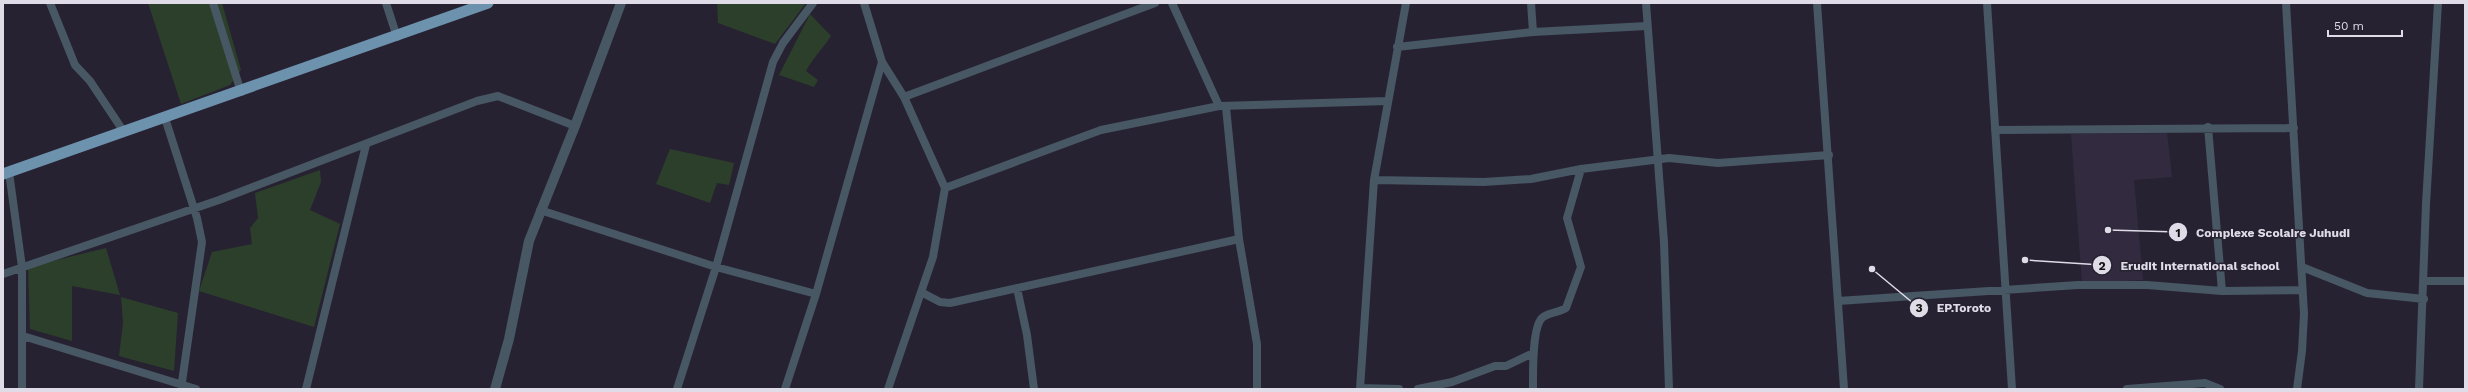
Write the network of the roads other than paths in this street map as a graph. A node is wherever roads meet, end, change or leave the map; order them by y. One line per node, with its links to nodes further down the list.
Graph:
1 (50, 3): 31 (street)
2 (213, 3): 22 (street)
3 (386, 3): 19 (street)
4 (488, 3): 19 (highway)
5 (621, 3): 27 (street)
6 (812, 3): 43 (street)
7 (864, 3): 21 (street)
8 (1155, 3): 23 (street)
9 (1172, 3): 25 (street)
10 (1406, 3): 20 (street)
11 (1531, 3): 18 (street)
12 (1646, 3): 17 (street)
13 (1817, 3): 33 (street)
14 (1987, 3): 30 (street)
15 (2286, 3): 29 (street)
16 (2438, 3): 46 (street)
17 (1647, 26): 18 (street); 34 (street)
18 (1533, 32): 20 (street)
19 (397, 37): 22 (highway)
20 (1397, 47): 24 (street)
21 (882, 62): 23 (street); 53 (street)
22 (241, 92): 26 (highway)
23 (904, 97): 38 (street)
24 (1388, 101): 25 (street); 37 (street)
25 (1222, 106): 38 (street); 41 (street)
26 (165, 118): 31 (highway); 39 (street)
27 (575, 126): 32 (street); 40 (street)
28 (2208, 127): 29 (street); 30 (street); 51 (street)
29 (2294, 128): 44 (street)
30 (1995, 130): 49 (street)
31 (124, 132): 36 (highway)
32 (366, 146): 39 (street); 63 (street)
33 (1829, 155): 34 (street); 55 (street)
34 (1658, 160): 35 (street); 73 (street)
35 (1581, 169): 37 (street); 57 (street)
36 (6, 173): 42 (street)
37 (1374, 180): 60 (street)
38 (945, 188): 52 (street)
39 (194, 209): 42 (street); 58 (street)
40 (540, 210): 43 (street); 64 (street)
41 (1239, 239): 48 (street); 69 (street)
42 (22, 267): 45 (street); 56 (street)
43 (716, 267): 53 (street); 65 (street)
44 (2302, 267): 50 (street); 54 (street)
45 (3, 274)
46 (2424, 281): 47 (street); 54 (street)
47 (2465, 281)
48 (1017, 288): 52 (street); 68 (street)
49 (2005, 289): 51 (street); 55 (street); 75 (street)
50 (2302, 290): 51 (street); 78 (street)
51 (2222, 291)
52 (921, 292): 67 (street)
53 (816, 294): 66 (street)
54 (2424, 299): 79 (street)
55 (1838, 301): 74 (street)
56 (23, 336): 58 (street); 61 (street)
57 (1533, 353): 59 (street); 72 (street)
58 (181, 386): 62 (street)
59 (1452, 386): 71 (street)
60 (1360, 388): 70 (street)
61 (22, 389)
62 (196, 389)
63 (306, 389)
64 (495, 389)
65 (677, 389)
66 (785, 389)
67 (888, 389)
68 (1034, 389)
69 (1257, 389)
70 (1399, 389)
71 (1418, 389)
72 (1533, 389)
73 (1669, 389)
74 (1844, 389)
75 (2012, 389)
76 (2127, 389): 77 (street)
77 (2220, 389)
78 (2297, 389)
79 (2419, 389)

